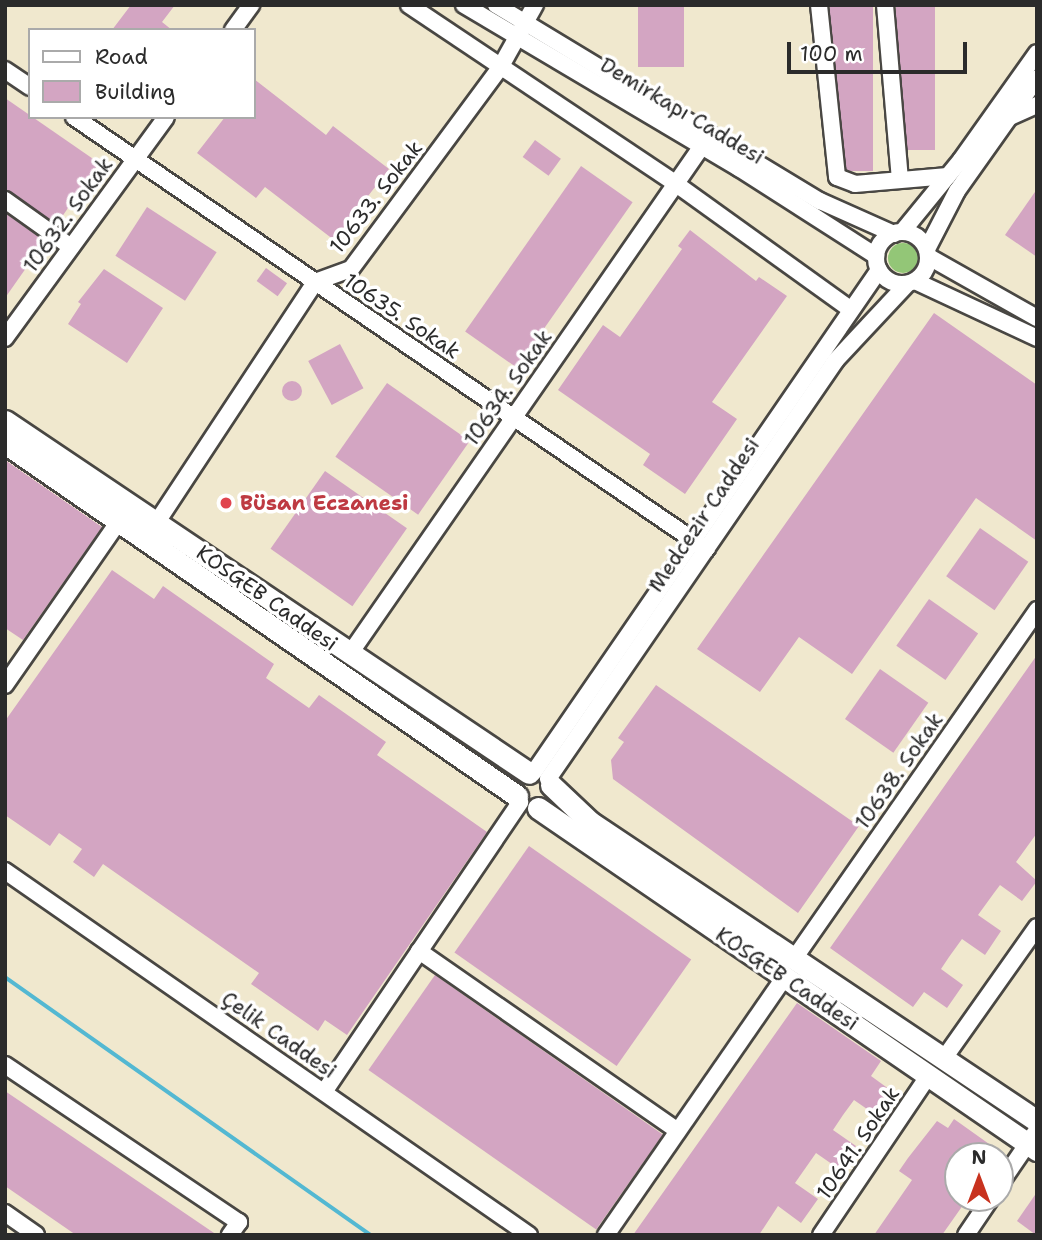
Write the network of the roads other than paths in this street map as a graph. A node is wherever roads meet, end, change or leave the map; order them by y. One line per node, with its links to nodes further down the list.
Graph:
1 (251, 5): 8 (street)
2 (409, 5): 11 (street)
3 (464, 5): 9 (street, Demirkapı Caddesi)
4 (496, 5): 9 (street, Demirkapı Caddesi)
5 (535, 5): 9 (street, 10633. Sokak)
6 (819, 5): 22 (street)
7 (884, 5): 22 (street)
8 (234, 28)
9 (521, 29): 11 (street, 10633. Sokak); 19 (street, Demirkapı Caddesi); 25 (street, Demirkapı Caddesi)
10 (1037, 53): 21 (street)
11 (501, 66): 23 (street); 29 (street, 10633. Sokak)
12 (5, 70): 14 (street)
13 (1037, 78): 16 (street)
14 (28, 86)
15 (1037, 105): 16 (street)
16 (1008, 118): 27 (street)
17 (77, 119): 20 (street, 10635. Sokak)
18 (164, 119): 20 (street, 10632. Sokak)
19 (702, 146): 23 (street, 10634. Sokak); 28 (street, Demirkapı Caddesi)
20 (134, 159): 26 (street, 10632. Sokak); 29 (street, 10635. Sokak)
21 (948, 176): 22 (street); 25 (street)
22 (900, 179)
23 (676, 184): 31 (street); 35 (street, 10634. Sokak)
24 (5, 200): 26 (street)
25 (898, 233): 27 (street); 28 (street)
26 (71, 247): 33 (street, 10632. Sokak)
27 (928, 253): 30 (street); 32 (street)
28 (878, 263): 30 (street); 31 (street, Medcezir Caddesi)
29 (315, 282): 35 (street, 10635. Sokak); 39 (street)
30 (911, 283): 34 (street); 41 (street, Medcezir Caddesi)
31 (850, 309): 40 (street, Medcezir Caddesi)
32 (1037, 318)
33 (5, 338)
34 (1037, 338)
35 (514, 418): 40 (street, 10635. Sokak); 43 (street, 10634. Sokak)
36 (5, 421): 39 (main road, KOSGEB Caddesi)
37 (5, 443): 38 (main road, KOSGEB Caddesi)
38 (119, 521): 44 (street); 47 (main road, KOSGEB Caddesi)
39 (157, 522): 43 (main road, KOSGEB Caddesi)
40 (692, 540): 41 (street, 10635. Sokak); 46 (street, Medcezir Caddesi)
41 (706, 550): 46 (street, Medcezir Caddesi)
42 (1037, 610): 51 (street, 10638. Sokak)
43 (349, 655): 46 (main road, KOSGEB Caddesi)
44 (11, 663): 45 (street)
45 (5, 685)
46 (541, 777): 47 (main road); 47 (main road); 51 (main road, KOSGEB Caddesi)
47 (525, 802): 50 (street); 52 (main road, KOSGEB Caddesi)
48 (5, 871): 56 (street, Çelik Caddesi)
49 (1037, 927): 53 (street)
50 (419, 951): 56 (street); 58 (street)
51 (796, 957): 53 (main road, KOSGEB Caddesi)
52 (784, 978): 55 (main road, KOSGEB Caddesi); 58 (street)
53 (946, 1057): 57 (main road, KOSGEB Caddesi)
54 (5, 1065): 64 (street)
55 (929, 1076): 59 (main road, KOSGEB Caddesi); 67 (street, 10641. Sokak)
56 (324, 1092): 65 (street, Çelik Caddesi)
57 (1037, 1121)
58 (678, 1131): 66 (street)
59 (1034, 1141): 60 (street)
60 (1014, 1166)
61 (982, 1212): 68 (street)
62 (5, 1213): 63 (street)
63 (36, 1235)
64 (230, 1235)
65 (528, 1235)
66 (606, 1235)
67 (821, 1235)
68 (966, 1235)

